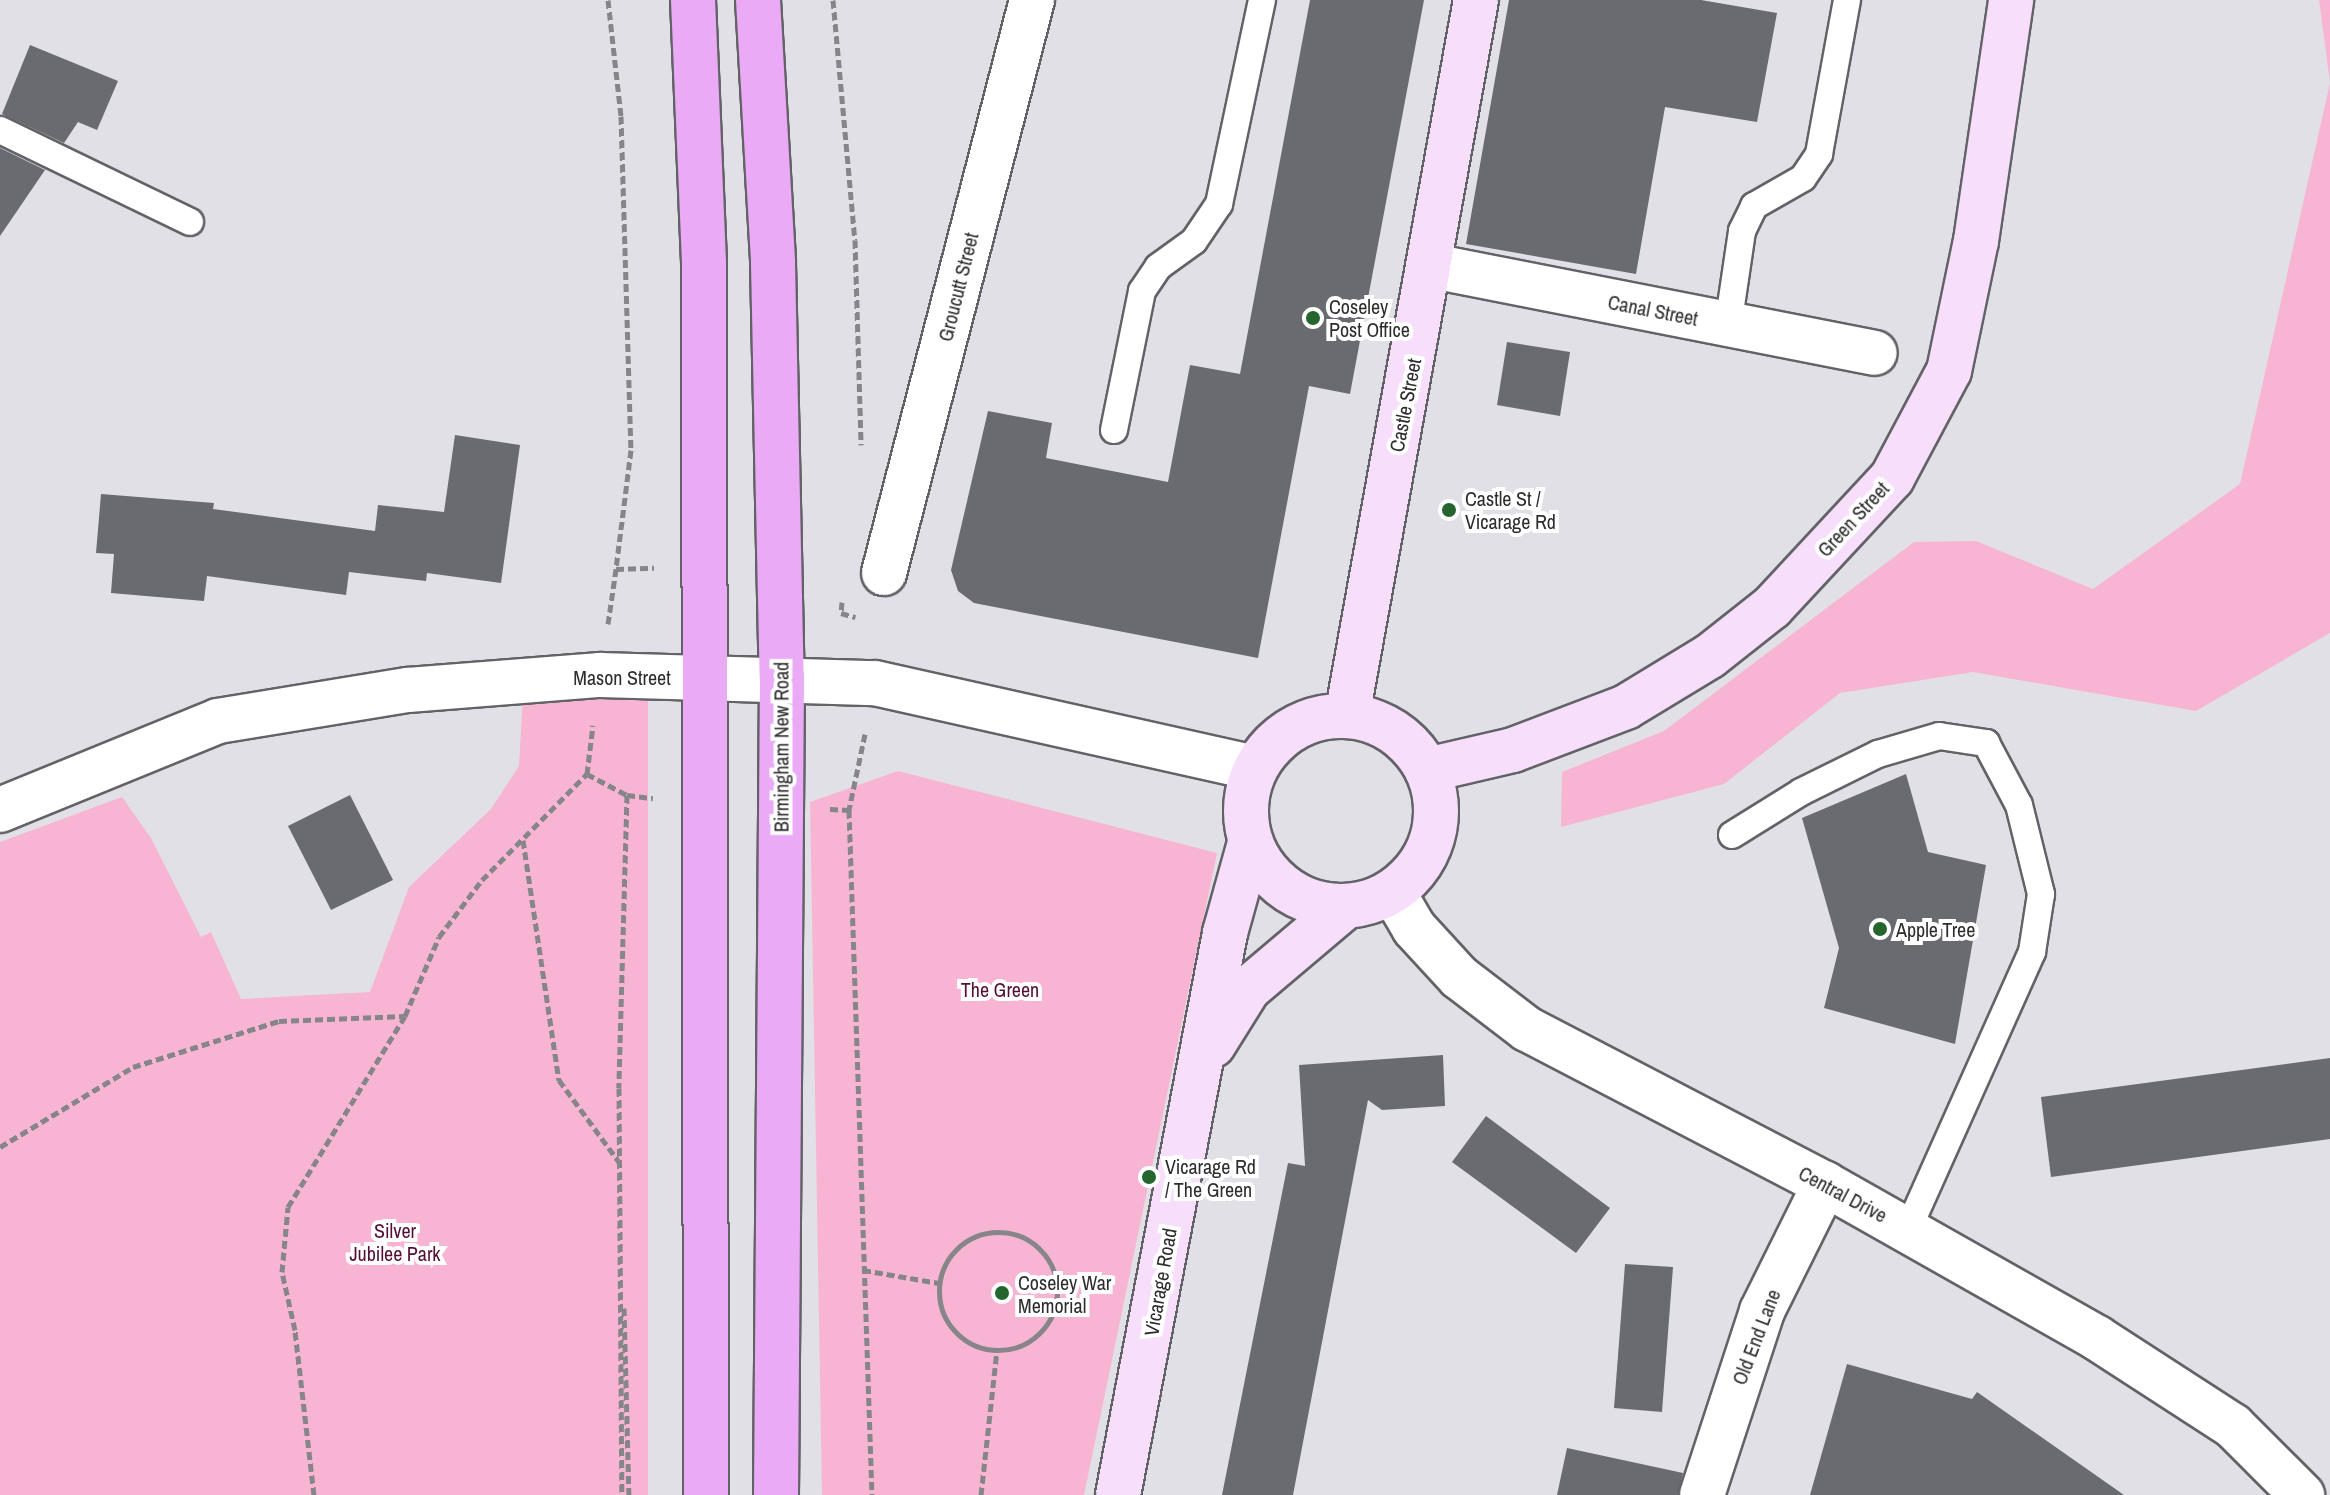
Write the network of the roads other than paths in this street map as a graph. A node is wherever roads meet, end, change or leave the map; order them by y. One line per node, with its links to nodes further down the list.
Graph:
1 (693, 0): 15 (highway)
2 (758, 0): 16 (highway, Birmingham New Road)
3 (1032, 0): 14 (street, Groucutt Street)
4 (1262, 0): 13 (lane)
5 (1476, 0): 10 (main road, Castle Street)
6 (1847, 0): 11 (lane)
7 (2011, 0): 19 (main road, Green Street)
8 (0, 130): 9 (lane)
9 (190, 222)
10 (1432, 266): 11 (street, Canal Street); 17 (main road, Castle Street)
11 (1728, 326): 12 (street, Canal Street)
12 (1875, 353)
13 (1114, 430)
14 (884, 573)
15 (701, 677): 16 (street, Mason Street); 20 (street, Mason Street); 28 (highway)
16 (782, 677): 18 (street, Mason Street); 29 (highway, Birmingham New Road)
17 (1347, 716): 18 (main road); 19 (main road)
18 (1255, 768): 22 (main road)
19 (1427, 770): 23 (main road)
20 (0, 810)
21 (1732, 835): 27 (lane)
22 (1250, 843): 24 (main road); 25 (main road, Vicarage Road)
23 (1393, 892): 24 (main road); 26 (street, Central Drive)
24 (1345, 907): 25 (main road, Vicarage Road)
25 (1199, 1068): 30 (main road, Vicarage Road)
26 (1825, 1184): 27 (street, Central Drive); 31 (street, Old End Lane)
27 (1908, 1229): 32 (street, Central Drive)
28 (706, 1495)
29 (776, 1495)
30 (1118, 1495)
31 (1702, 1495)
32 (2302, 1495)

